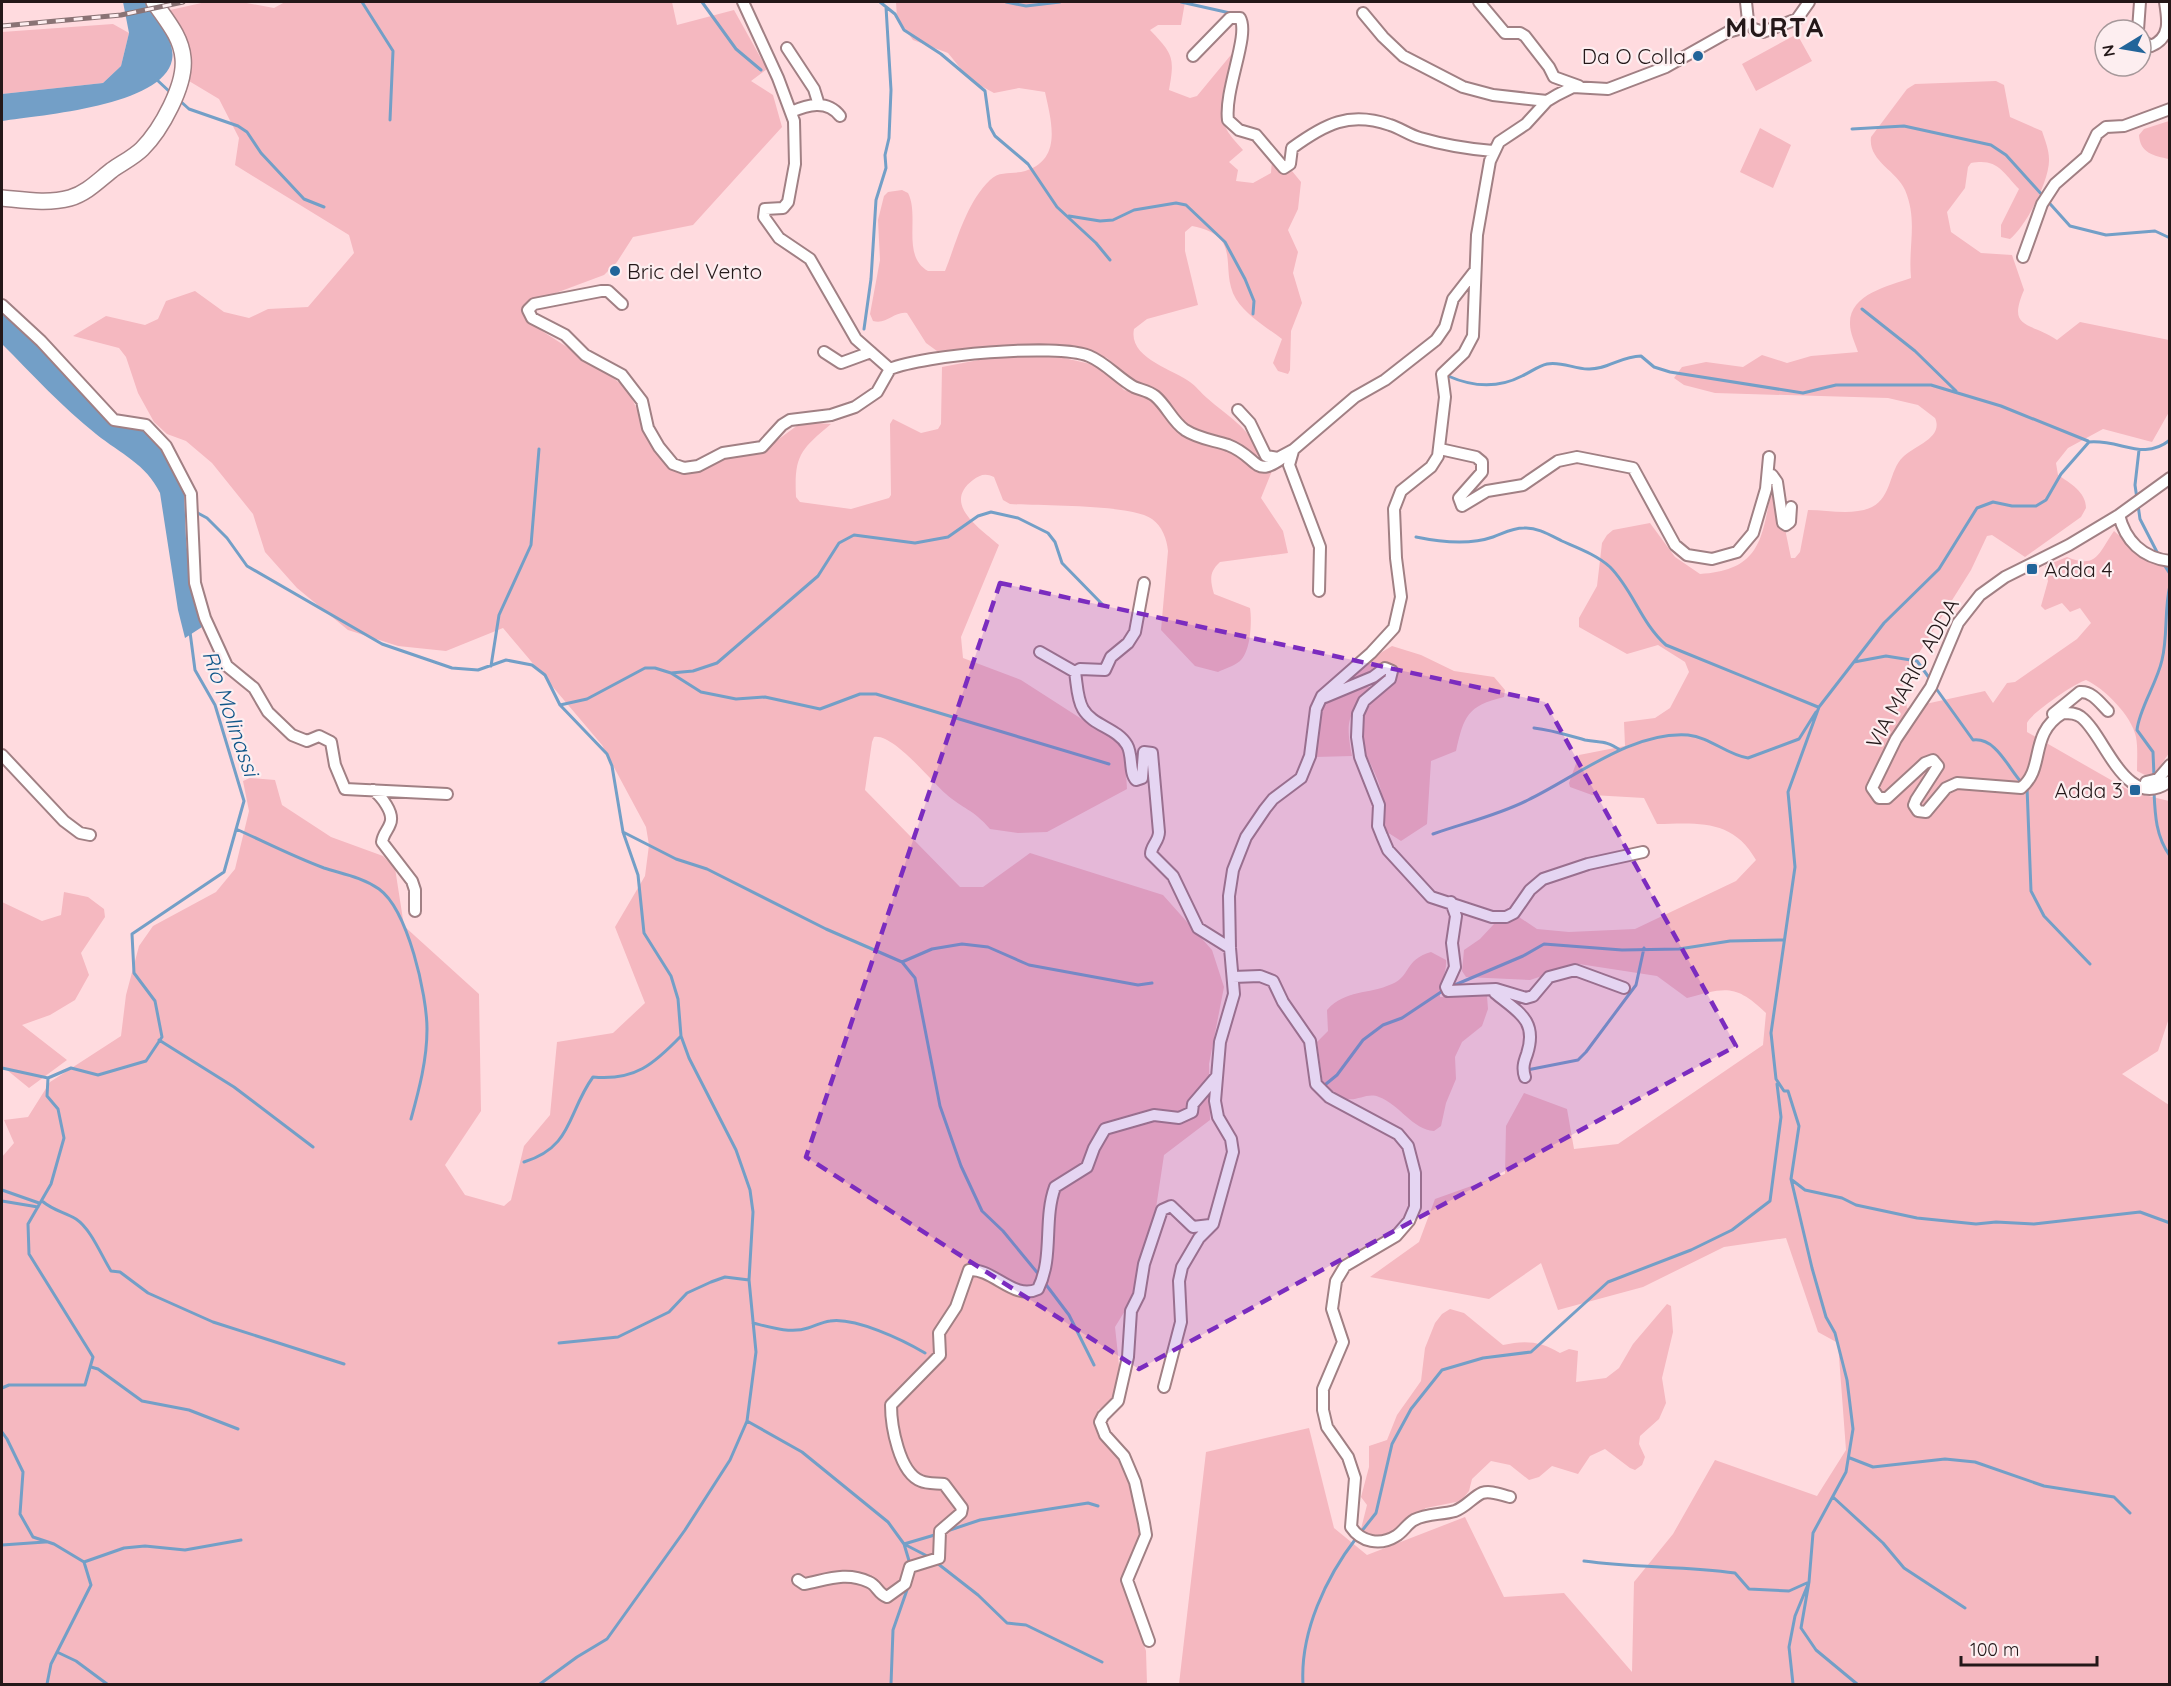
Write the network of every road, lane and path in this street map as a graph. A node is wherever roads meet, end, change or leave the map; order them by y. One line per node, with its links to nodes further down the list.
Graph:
1 (154, 2): 21 (main road)
2 (743, 2): 18 (street)
3 (1479, 2): 14 (street)
4 (1746, 2): 10 (street)
5 (1809, 2): 10 (street)
6 (2140, 2): 9 (street)
7 (2165, 2): 11 (street)
8 (1363, 13): 15 (street)
9 (2139, 18)
10 (1748, 26): 14 (street)
11 (2153, 45)
12 (787, 48): 16 (street)
13 (1193, 56): 20 (street)
14 (1582, 87): 15 (street)
15 (1547, 101): 20 (street)
16 (819, 105): 18 (street); 19 (street)
17 (2169, 109): 22 (street)
18 (791, 112): 27 (street)
19 (840, 116)
20 (1493, 151): 23 (street)
21 (2, 198)
22 (2023, 257)
23 (1474, 272): 30 (street); 31 (street)
24 (622, 304): 28 (street)
25 (2, 305): 49 (street)
26 (824, 352): 27 (street)
27 (871, 352): 28 (street)
28 (890, 369): 31 (street)
29 (1238, 410): 31 (street)
30 (1440, 449): 33 (street); 42 (street)
31 (1293, 450): 39 (street)
32 (1769, 456): 33 (street)
33 (1768, 476): 35 (street)
34 (2169, 478): 36 (street, VIA MARIO ADDA)
35 (1791, 507)
36 (2119, 515): 37 (street); 44 (street, VIA MARIO ADDA)
37 (2169, 561)
38 (1143, 583): 41 (street)
39 (1318, 591)
40 (1040, 652): 41 (street)
41 (1075, 672): 55 (street)
42 (1322, 696): 53 (street); 55 (street)
43 (2108, 711): 44 (street)
44 (2048, 724): 48 (street)
45 (2, 755): 51 (street)
46 (2169, 765): 48 (street)
47 (2169, 781): 48 (street)
48 (2134, 783)
49 (373, 790): 50 (street); 54 (street)
50 (447, 794)
51 (90, 835)
52 (1643, 852): 53 (street)
53 (1451, 902): 58 (street)
54 (415, 911)
55 (1230, 948): 56 (street)
56 (1233, 977): 59 (street); 63 (street)
57 (1624, 988): 58 (street)
58 (1488, 990): 60 (street)
59 (1217, 1076): 61 (street); 64 (street)
60 (1525, 1077)
61 (1213, 1224): 62 (street); 65 (street)
62 (1164, 1387)
63 (1510, 1497)
64 (798, 1580)
65 (1149, 1641)

